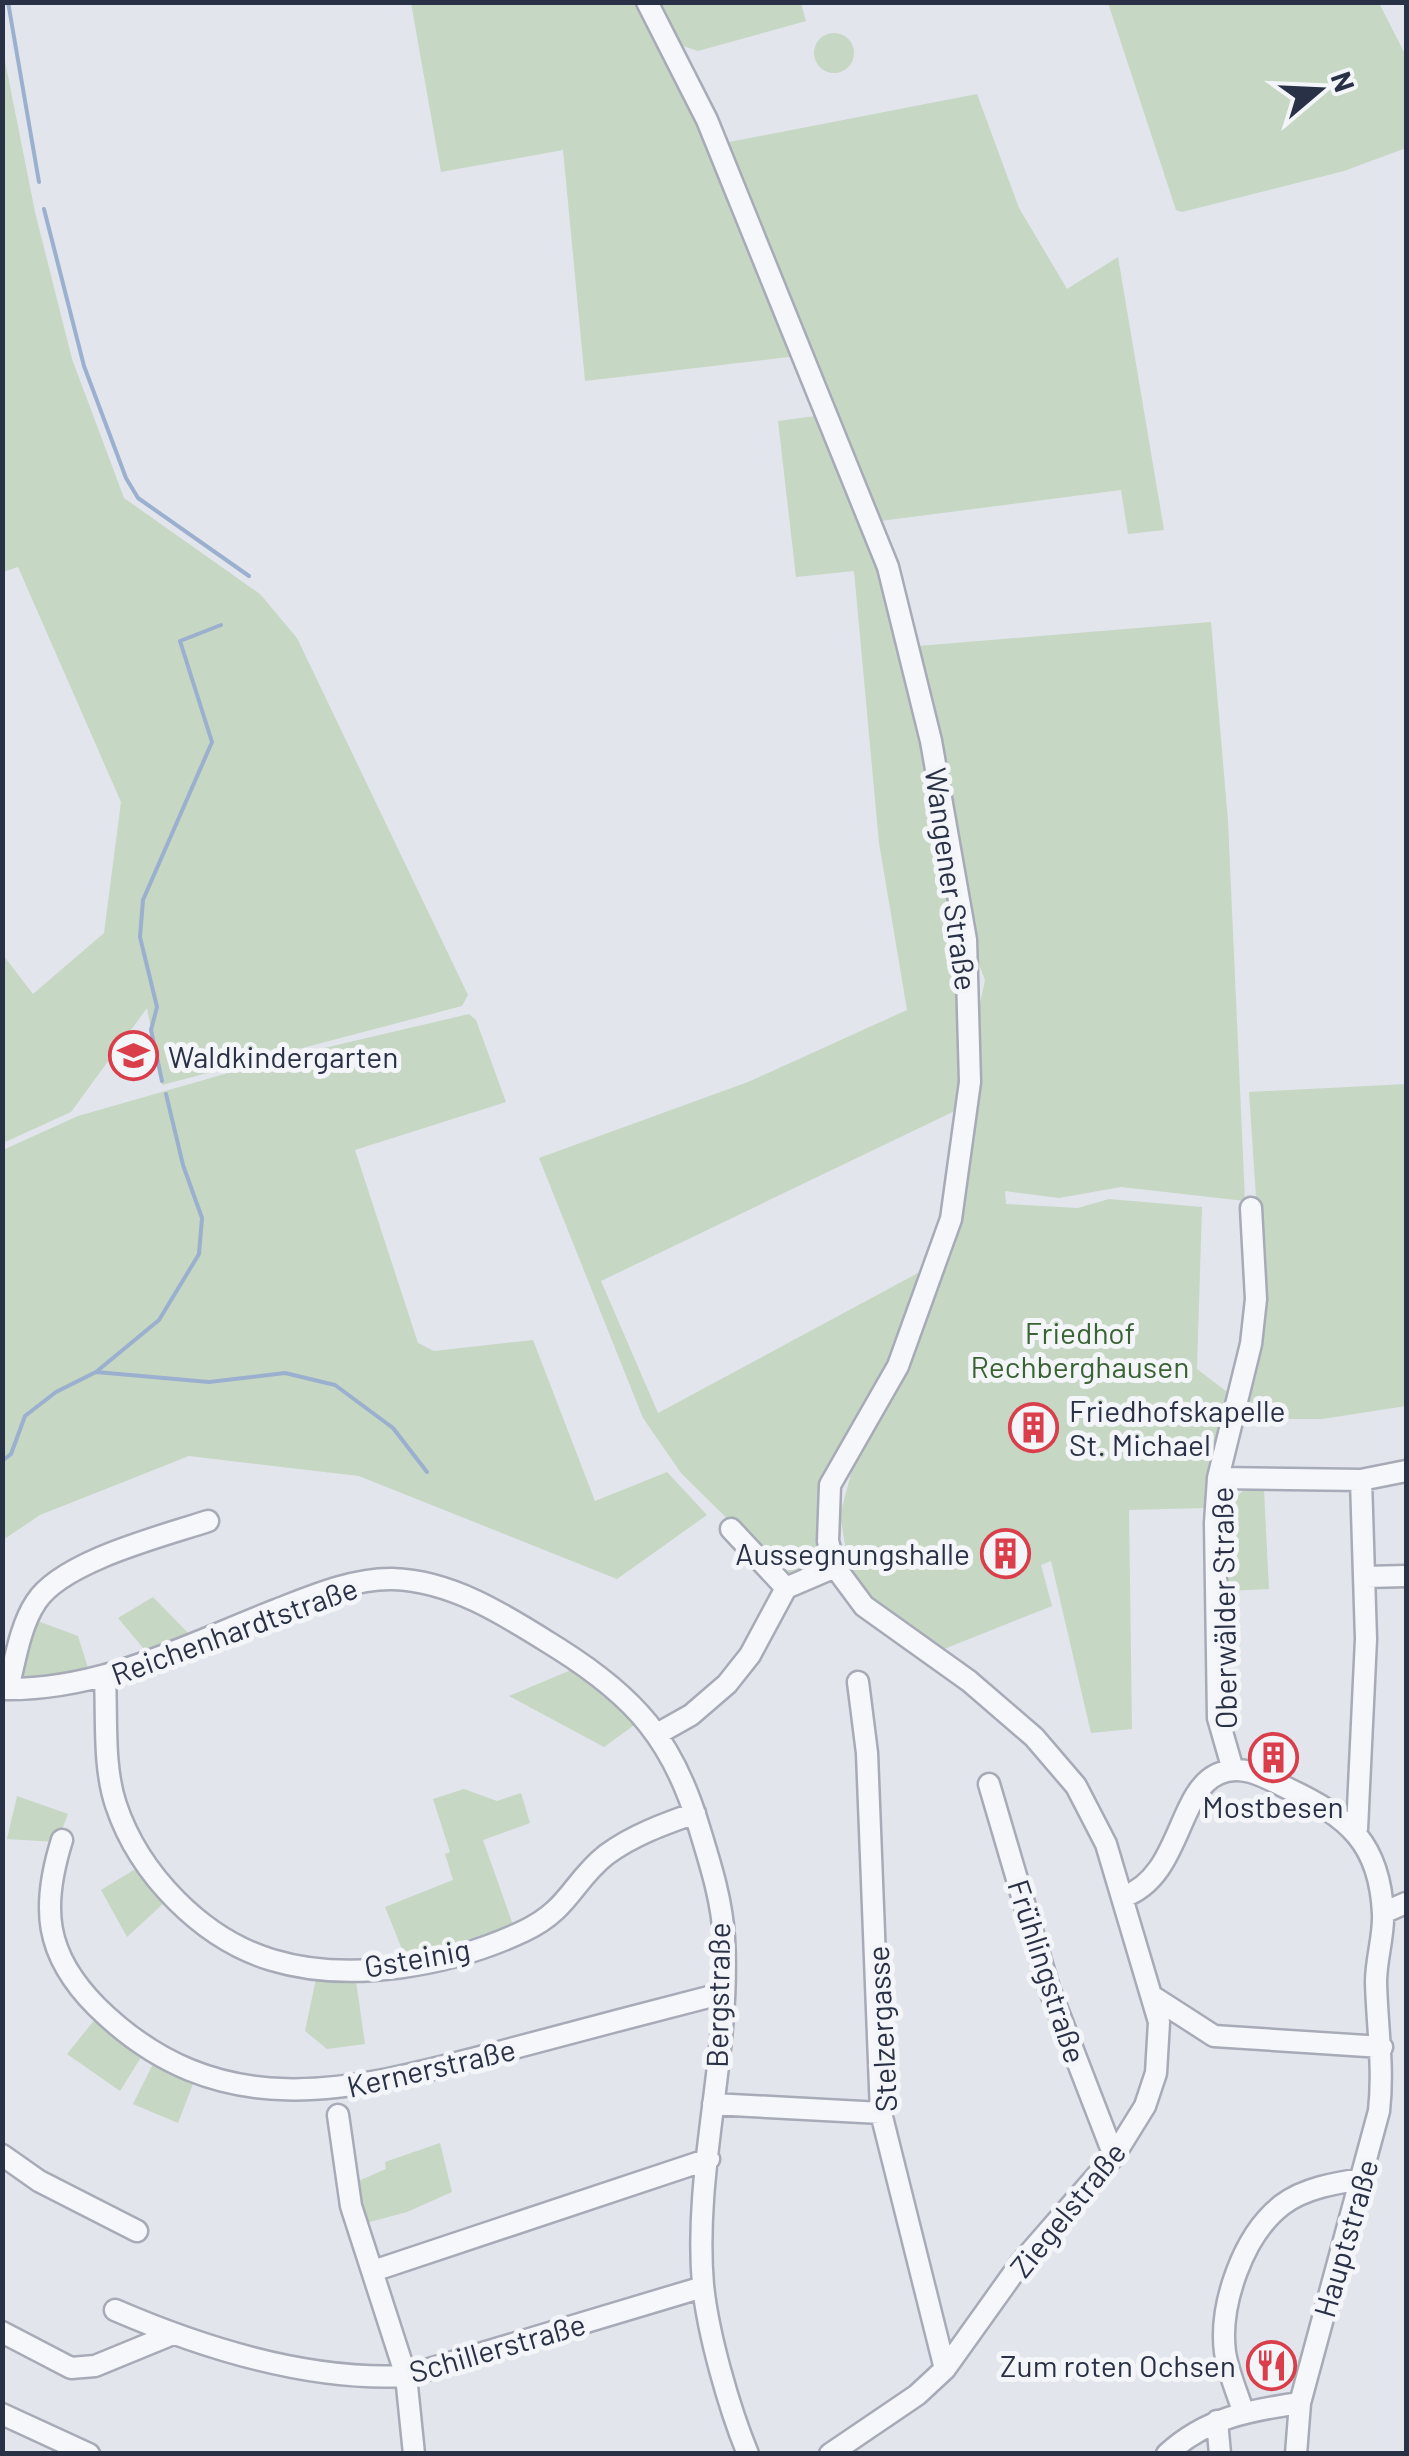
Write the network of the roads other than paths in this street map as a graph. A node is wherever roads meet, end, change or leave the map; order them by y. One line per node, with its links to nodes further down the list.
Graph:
1 (647, 2): 8 (street, Wangener Straße)
2 (1251, 1208): 4 (street, Oberwälder Straße)
3 (1406, 1471): 5 (street)
4 (1218, 1478): 5 (street); 16 (street, Oberwälder Straße)
5 (1361, 1480): 10 (street)
6 (208, 1521): 14 (street)
7 (731, 1529): 11 (street)
8 (836, 1567): 11 (street); 21 (street, Wangener Straße)
9 (1406, 1576): 10 (street)
10 (1366, 1577): 19 (street)
11 (786, 1588): 15 (street)
12 (105, 1678): 14 (street, Reichenhardtstraße); 15 (street, Reichenhardtstraße); 18 (street, Gsteinig)
13 (858, 1682): 28 (street, Stelzergasse)
14 (5, 1689)
15 (658, 1733): 18 (street, Bergstraße)
16 (1233, 1770): 19 (street); 21 (street)
17 (989, 1784): 31 (street, Frühlingstraße)
18 (695, 1813): 24 (street, Bergstraße)
19 (1356, 1829): 23 (street)
20 (62, 1840): 24 (street, Kernerstraße)
21 (1124, 1897): 25 (street, Ziegelstraße)
22 (1406, 1903): 23 (street)
23 (1383, 1914): 26 (street)
24 (724, 1992): 27 (street, Bergstraße)
25 (1155, 1998): 26 (street); 31 (street, Ziegelstraße)
26 (1382, 2047): 33 (street, Hauptstraße)
27 (713, 2104): 28 (street); 32 (street, Bergstraße)
28 (881, 2113): 40 (street, Stelzergasse)
29 (338, 2115): 35 (street)
30 (2, 2155): 34 (street)
31 (1114, 2156): 40 (street, Ziegelstraße)
32 (708, 2159): 35 (street); 36 (street, Bergstraße)
33 (1362, 2179): 42 (street, Hauptstraße); 43 (street)
34 (137, 2232)
35 (372, 2272): 41 (street)
36 (704, 2287): 41 (street, Schillerstraße); 48 (street, Bergstraße)
37 (116, 2310): 39 (street, Schillerstraße)
38 (2, 2332): 39 (street)
39 (173, 2334): 41 (street, Schillerstraße)
40 (945, 2369): 49 (street, Ziegelstraße)
41 (406, 2376): 47 (street)
42 (1300, 2403): 43 (street); 52 (street, Hauptstraße)
43 (1243, 2411): 45 (street)
44 (2, 2414): 46 (street)
45 (1217, 2420): 50 (street); 51 (street)
46 (89, 2454)
47 (414, 2454)
48 (748, 2454)
49 (830, 2454)
50 (1167, 2454)
51 (1220, 2454)
52 (1296, 2454)

